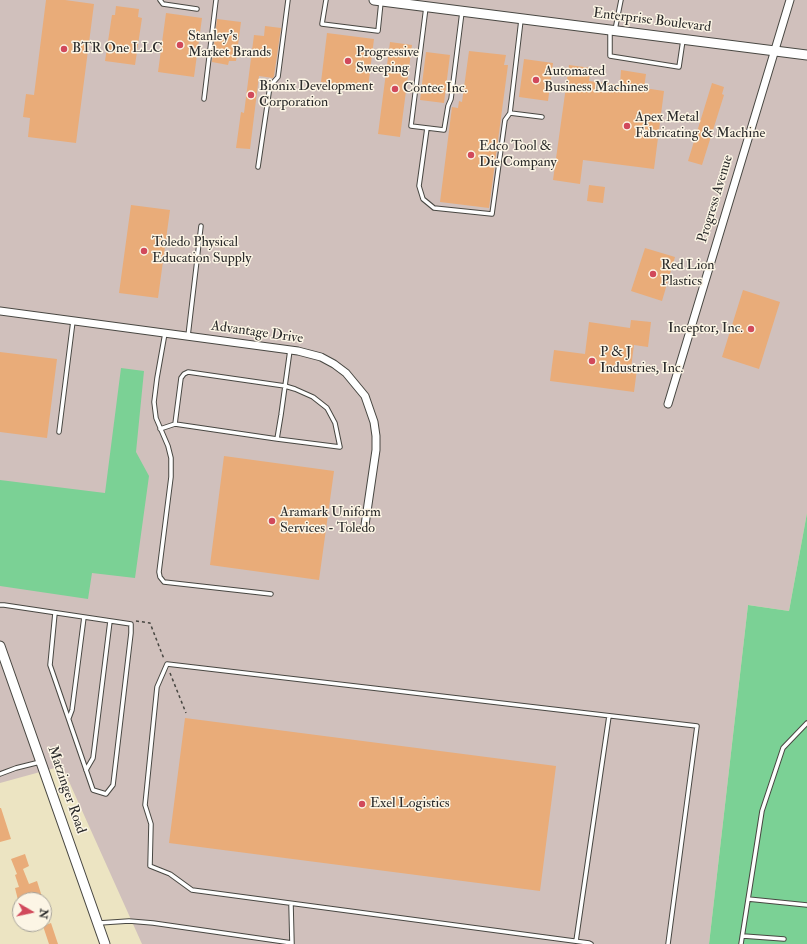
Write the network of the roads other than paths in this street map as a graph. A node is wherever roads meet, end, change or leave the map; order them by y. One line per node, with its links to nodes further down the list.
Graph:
1 (160, 0): 9 (lane)
2 (216, 0): 16 (lane)
3 (288, 0): 20 (lane)
4 (326, 0): 5 (lane)
5 (378, 0): 8 (street, Enterprise Boulevard)
6 (621, 0): 12 (lane)
7 (790, 0): 14 (street, Progress Avenue)
8 (426, 7): 10 (street, Enterprise Boulevard); 19 (lane)
9 (197, 9)
10 (462, 11): 11 (street, Enterprise Boulevard); 19 (lane)
11 (522, 19): 12 (street, Enterprise Boulevard); 17 (lane)
12 (613, 30): 13 (street, Enterprise Boulevard); 13 (lane)
13 (683, 39): 14 (street, Enterprise Boulevard)
14 (774, 51): 15 (street, Enterprise Boulevard); 28 (street, Progress Avenue)
15 (807, 55)
16 (204, 99)
17 (510, 113): 18 (lane); 19 (lane)
18 (542, 117)
19 (426, 128)
20 (258, 167)
21 (201, 226): 25 (lane)
22 (0, 311): 23 (street, Advantage Drive)
23 (73, 321): 24 (street, Advantage Drive); 31 (lane)
24 (165, 333): 25 (street, Advantage Drive); 30 (lane)
25 (188, 336): 26 (street, Advantage Drive)
26 (290, 350): 27 (lane); 33 (street, Advantage Drive)
27 (284, 386): 29 (lane); 32 (lane); 32 (lane)
28 (668, 404)
29 (175, 424): 30 (lane); 32 (lane)
30 (160, 429): 34 (lane)
31 (59, 432)
32 (277, 439)
33 (365, 525)
34 (271, 594)
35 (0, 605): 36 (lane)
36 (55, 613): 37 (lane); 41 (lane)
37 (84, 617): 38 (lane); 41 (lane)
38 (110, 621): 44 (lane); 44 (lane)
39 (0, 646): 43 (street, Matzinger Road)
40 (610, 716): 47 (lane); 52 (lane); 56 (lane)
41 (68, 719): 44 (lane)
42 (807, 723): 46 (lane)
43 (41, 762): 45 (lane); 49 (street, Matzinger Road)
44 (86, 770)
45 (0, 774)
46 (748, 899): 48 (lane); 50 (lane)
47 (291, 904): 52 (lane); 54 (lane)
48 (807, 905)
49 (97, 923): 53 (street, Matzinger Road); 54 (lane)
50 (743, 936): 51 (lane); 57 (lane)
51 (784, 939)
52 (576, 941): 55 (lane)
53 (105, 944)
54 (292, 944)
55 (591, 944)
56 (668, 944)
57 (742, 944)

